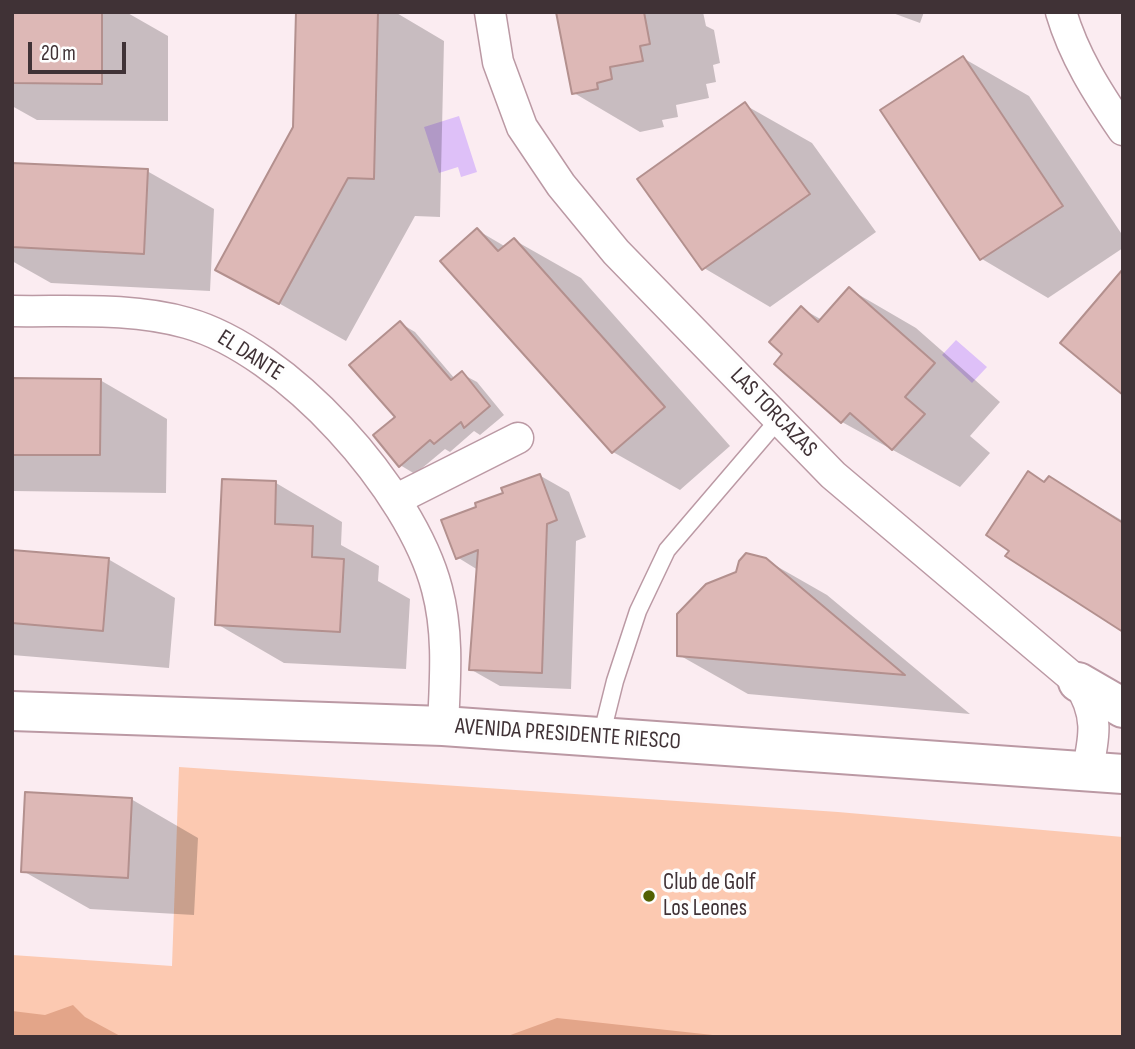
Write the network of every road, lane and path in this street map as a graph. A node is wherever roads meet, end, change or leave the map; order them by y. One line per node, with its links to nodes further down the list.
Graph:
1 (489, 12): 5 (street, LAS TORCAZAS)
2 (1062, 12): 3 (street)
3 (1123, 130)
4 (12, 311): 7 (street, EL DANTE)
5 (779, 419): 8 (street, LAS TORCAZAS); 12 (lane)
6 (517, 438): 7 (street)
7 (395, 500): 11 (street, EL DANTE)
8 (1078, 682): 9 (main road); 13 (street, LAS TORCAZAS)
9 (1123, 708)
10 (12, 711): 11 (main road, AVENIDA PRESIDENTE RIESCO)
11 (443, 726): 12 (main road, AVENIDA PRESIDENTE RIESCO)
12 (601, 737): 13 (main road, AVENIDA PRESIDENTE RIESCO)
13 (1105, 773)

